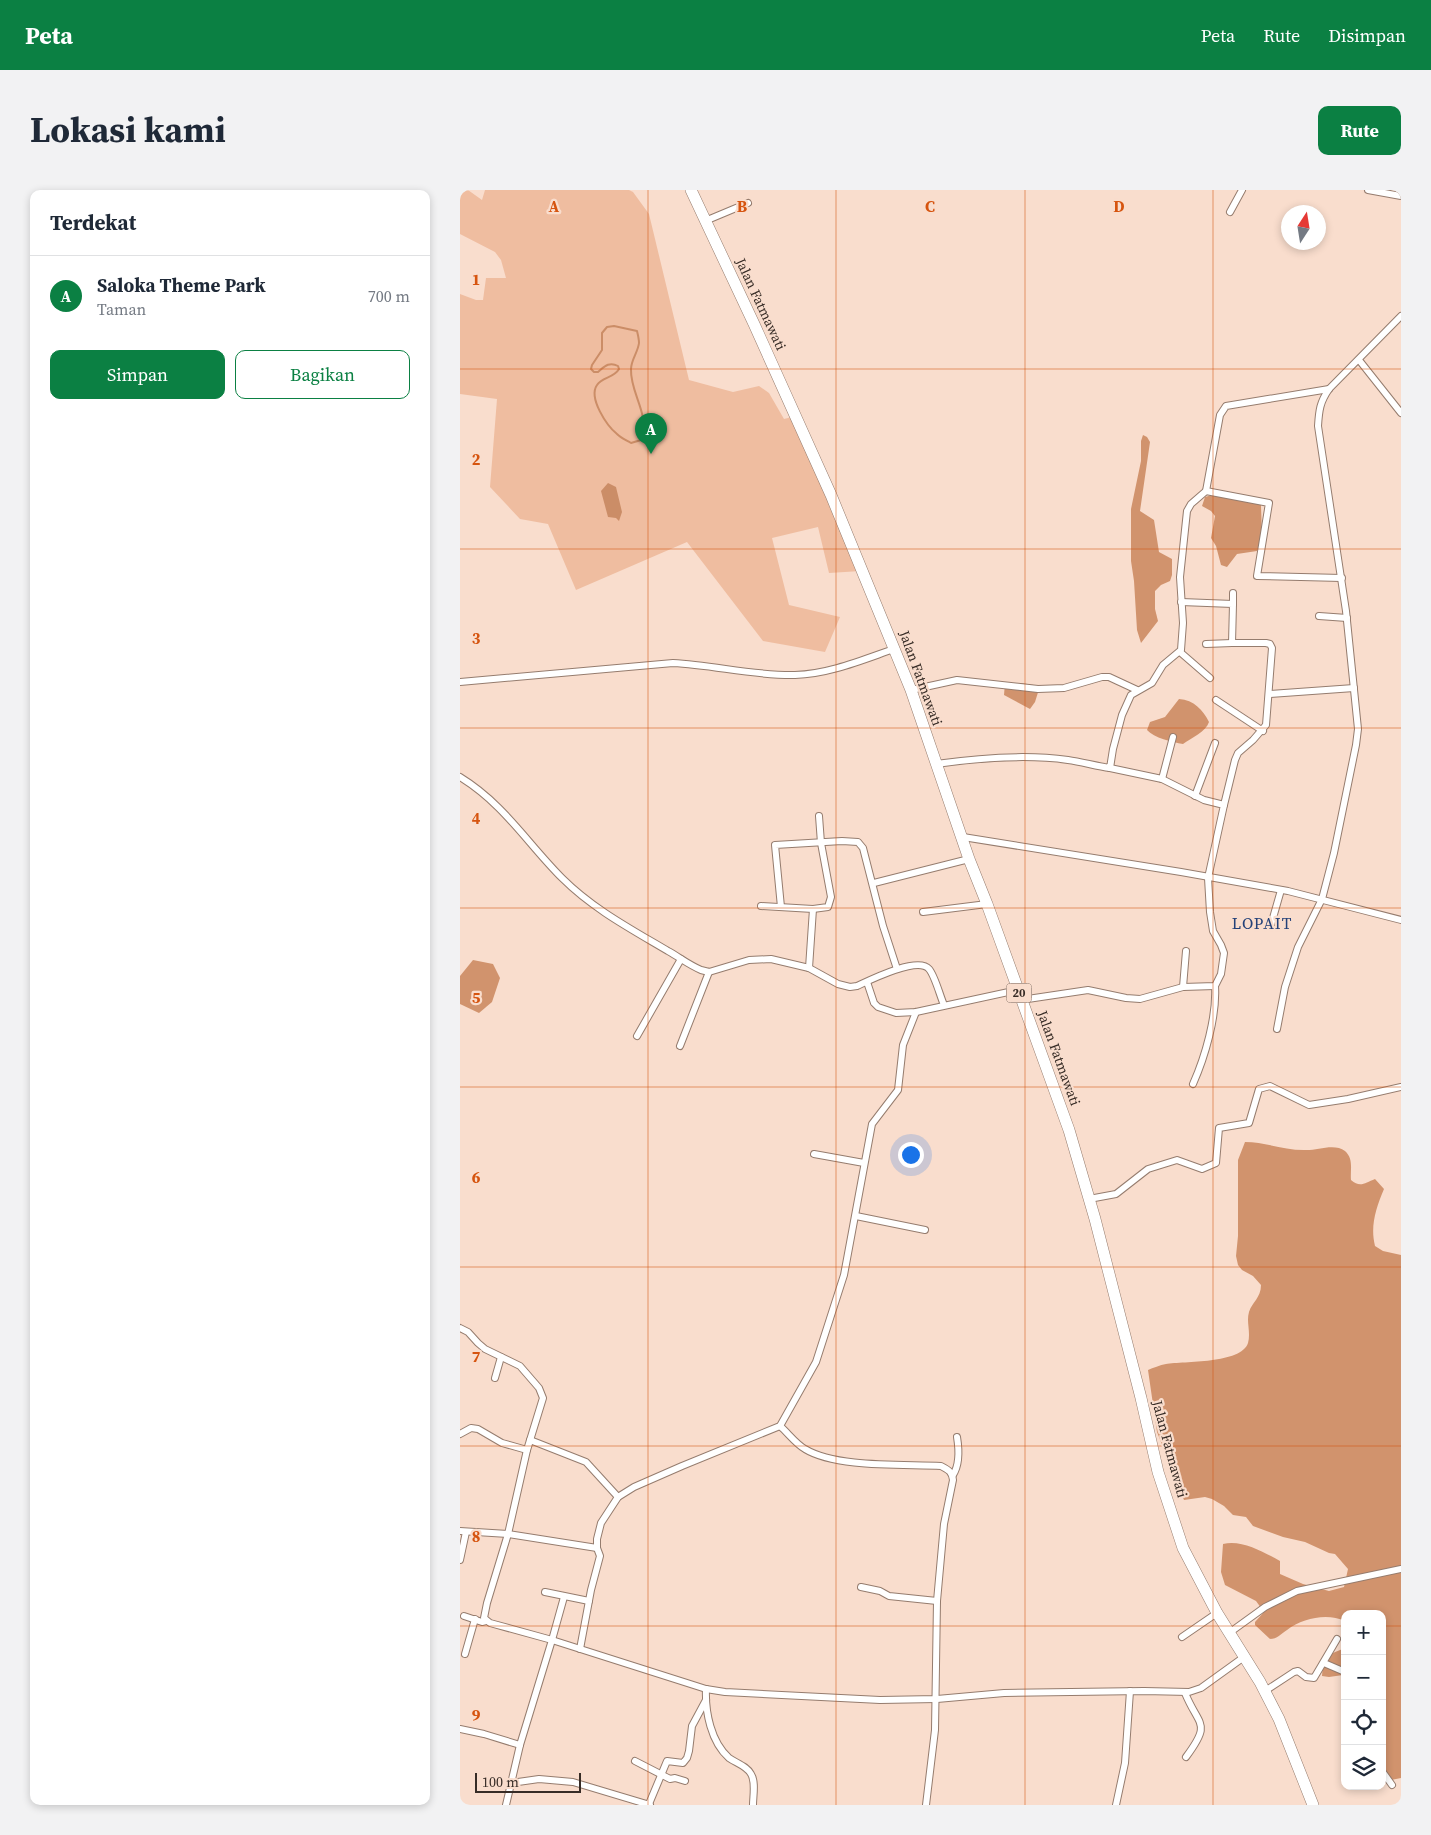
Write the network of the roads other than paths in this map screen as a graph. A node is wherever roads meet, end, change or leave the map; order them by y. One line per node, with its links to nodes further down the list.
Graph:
1 (691, 190): 7 (highway, Jalan Fatmawati / 20)
2 (1242, 190): 6 (street)
3 (1368, 190): 4 (street)
4 (1401, 196)
5 (748, 203): 7 (street)
6 (1230, 212)
7 (705, 221): 21 (highway, Jalan Fatmawati / 20)
8 (1401, 316): 9 (street)
9 (1359, 360): 10 (street); 11 (street)
10 (1329, 389): 12 (street); 13 (street)
11 (1401, 413)
12 (1206, 491): 13 (street); 15 (street)
13 (1342, 578): 18 (street)
14 (1233, 593): 16 (street)
15 (1181, 602): 16 (street); 22 (street)
16 (1233, 604): 19 (street)
17 (1319, 616): 18 (street)
18 (1347, 618): 25 (street)
19 (1232, 643): 20 (street); 28 (street)
20 (1206, 644)
21 (894, 649): 24 (street); 26 (highway, Jalan Fatmawati / 20)
22 (1180, 652): 23 (street); 27 (street)
23 (1210, 678)
24 (460, 682)
25 (1354, 688): 28 (street); 46 (street)
26 (912, 690): 27 (street); 33 (highway, Jalan Fatmawati / 20)
27 (1137, 690): 34 (street)
28 (1270, 694): 30 (street)
29 (1216, 700): 30 (street)
30 (1263, 731): 38 (street)
31 (1173, 737): 36 (street)
32 (1215, 742): 37 (street)
33 (936, 764): 34 (street); 40 (highway, Jalan Fatmawati / 20)
34 (1110, 768): 36 (street)
35 (460, 777): 55 (street)
36 (1162, 779): 37 (street)
37 (1195, 796): 38 (street)
38 (1224, 805): 43 (street)
39 (819, 816): 41 (street)
40 (962, 837): 42 (highway, Jalan Fatmawati / 20); 43 (street)
41 (821, 843): 44 (street); 49 (street); 50 (street)
42 (969, 859): 44 (street); 47 (highway, Jalan Fatmawati / 20)
43 (1208, 878): 45 (street); 60 (street)
44 (874, 884): 57 (street)
45 (1281, 890): 46 (street); 53 (street)
46 (1322, 899): 52 (street); 65 (street)
47 (987, 904): 51 (street); 62 (highway, Jalan Fatmawati / 20)
48 (761, 906): 49 (street)
49 (781, 907): 50 (street)
50 (813, 909): 56 (street)
51 (923, 912)
52 (1401, 920)
53 (1271, 925)
54 (1186, 951): 61 (street)
55 (681, 959): 58 (street); 66 (street)
56 (809, 968): 58 (street); 59 (street)
57 (897, 969): 59 (street); 63 (street)
58 (709, 972): 67 (street)
59 (867, 982): 64 (street)
60 (1215, 986): 61 (street); 68 (street)
61 (1183, 987): 62 (street)
62 (1019, 995): 63 (street); 72 (highway, Jalan Fatmawati / 20)
63 (944, 1005): 64 (street)
64 (916, 1012): 71 (street)
65 (1277, 1029)
66 (637, 1036)
67 (680, 1046)
68 (1193, 1084)
69 (1401, 1087): 72 (street)
70 (814, 1154): 71 (street)
71 (864, 1163): 73 (street)
72 (1089, 1200): 95 (highway, Jalan Fatmawati / 20)
73 (856, 1216): 74 (street); 78 (street)
74 (925, 1230)
75 (460, 1328): 76 (street)
76 (501, 1357): 77 (street); 81 (street)
77 (495, 1378)
78 (780, 1426): 83 (street); 84 (street)
79 (460, 1434): 82 (street)
80 (957, 1437): 83 (street)
81 (530, 1440): 82 (street); 84 (street)
82 (527, 1450): 86 (street)
83 (953, 1475): 94 (street)
84 (618, 1497): 87 (street)
85 (463, 1531): 86 (street); 88 (street)
86 (508, 1534): 87 (street); 98 (street)
87 (597, 1548): 93 (street)
88 (460, 1560)
89 (1401, 1569): 99 (street)
90 (861, 1587): 94 (street)
91 (545, 1592): 92 (street)
92 (564, 1597): 93 (street); 102 (street)
93 (589, 1601): 103 (street)
94 (937, 1601): 112 (street)
95 (1217, 1613): 99 (highway, Jalan Fatmawati / 20); 100 (street)
96 (464, 1616): 97 (street)
97 (475, 1619): 98 (street); 104 (street)
98 (486, 1621): 102 (street)
99 (1229, 1634): 105 (highway, Jalan Fatmawati / 20)
100 (1182, 1637)
101 (1337, 1639): 106 (street)
102 (552, 1640): 103 (street); 115 (street)
103 (580, 1649): 108 (street)
104 (465, 1654)
105 (1244, 1657): 109 (highway, Jalan Fatmawati / 20); 111 (street)
106 (1324, 1663): 107 (street); 109 (street)
107 (1341, 1670)
108 (706, 1689): 112 (street); 113 (street)
109 (1265, 1691): 130 (highway, Jalan Fatmawati / 20)
110 (1130, 1692): 111 (street); 112 (street); 129 (street)
111 (1185, 1693): 116 (street)
112 (937, 1699): 128 (street)
113 (706, 1700): 118 (street); 127 (street)
114 (460, 1729): 115 (street)
115 (520, 1745): 121 (street)
116 (1186, 1757)
117 (635, 1761): 118 (street)
118 (661, 1775): 120 (street); 126 (street)
119 (1386, 1777): 122 (street)
120 (685, 1781)
121 (511, 1783): 123 (street); 124 (street)
122 (1392, 1785)
123 (623, 1796): 125 (street); 126 (street)
124 (506, 1805)
125 (621, 1805)
126 (650, 1805)
127 (753, 1805)
128 (926, 1805)
129 (1116, 1805)
130 (1313, 1805)

